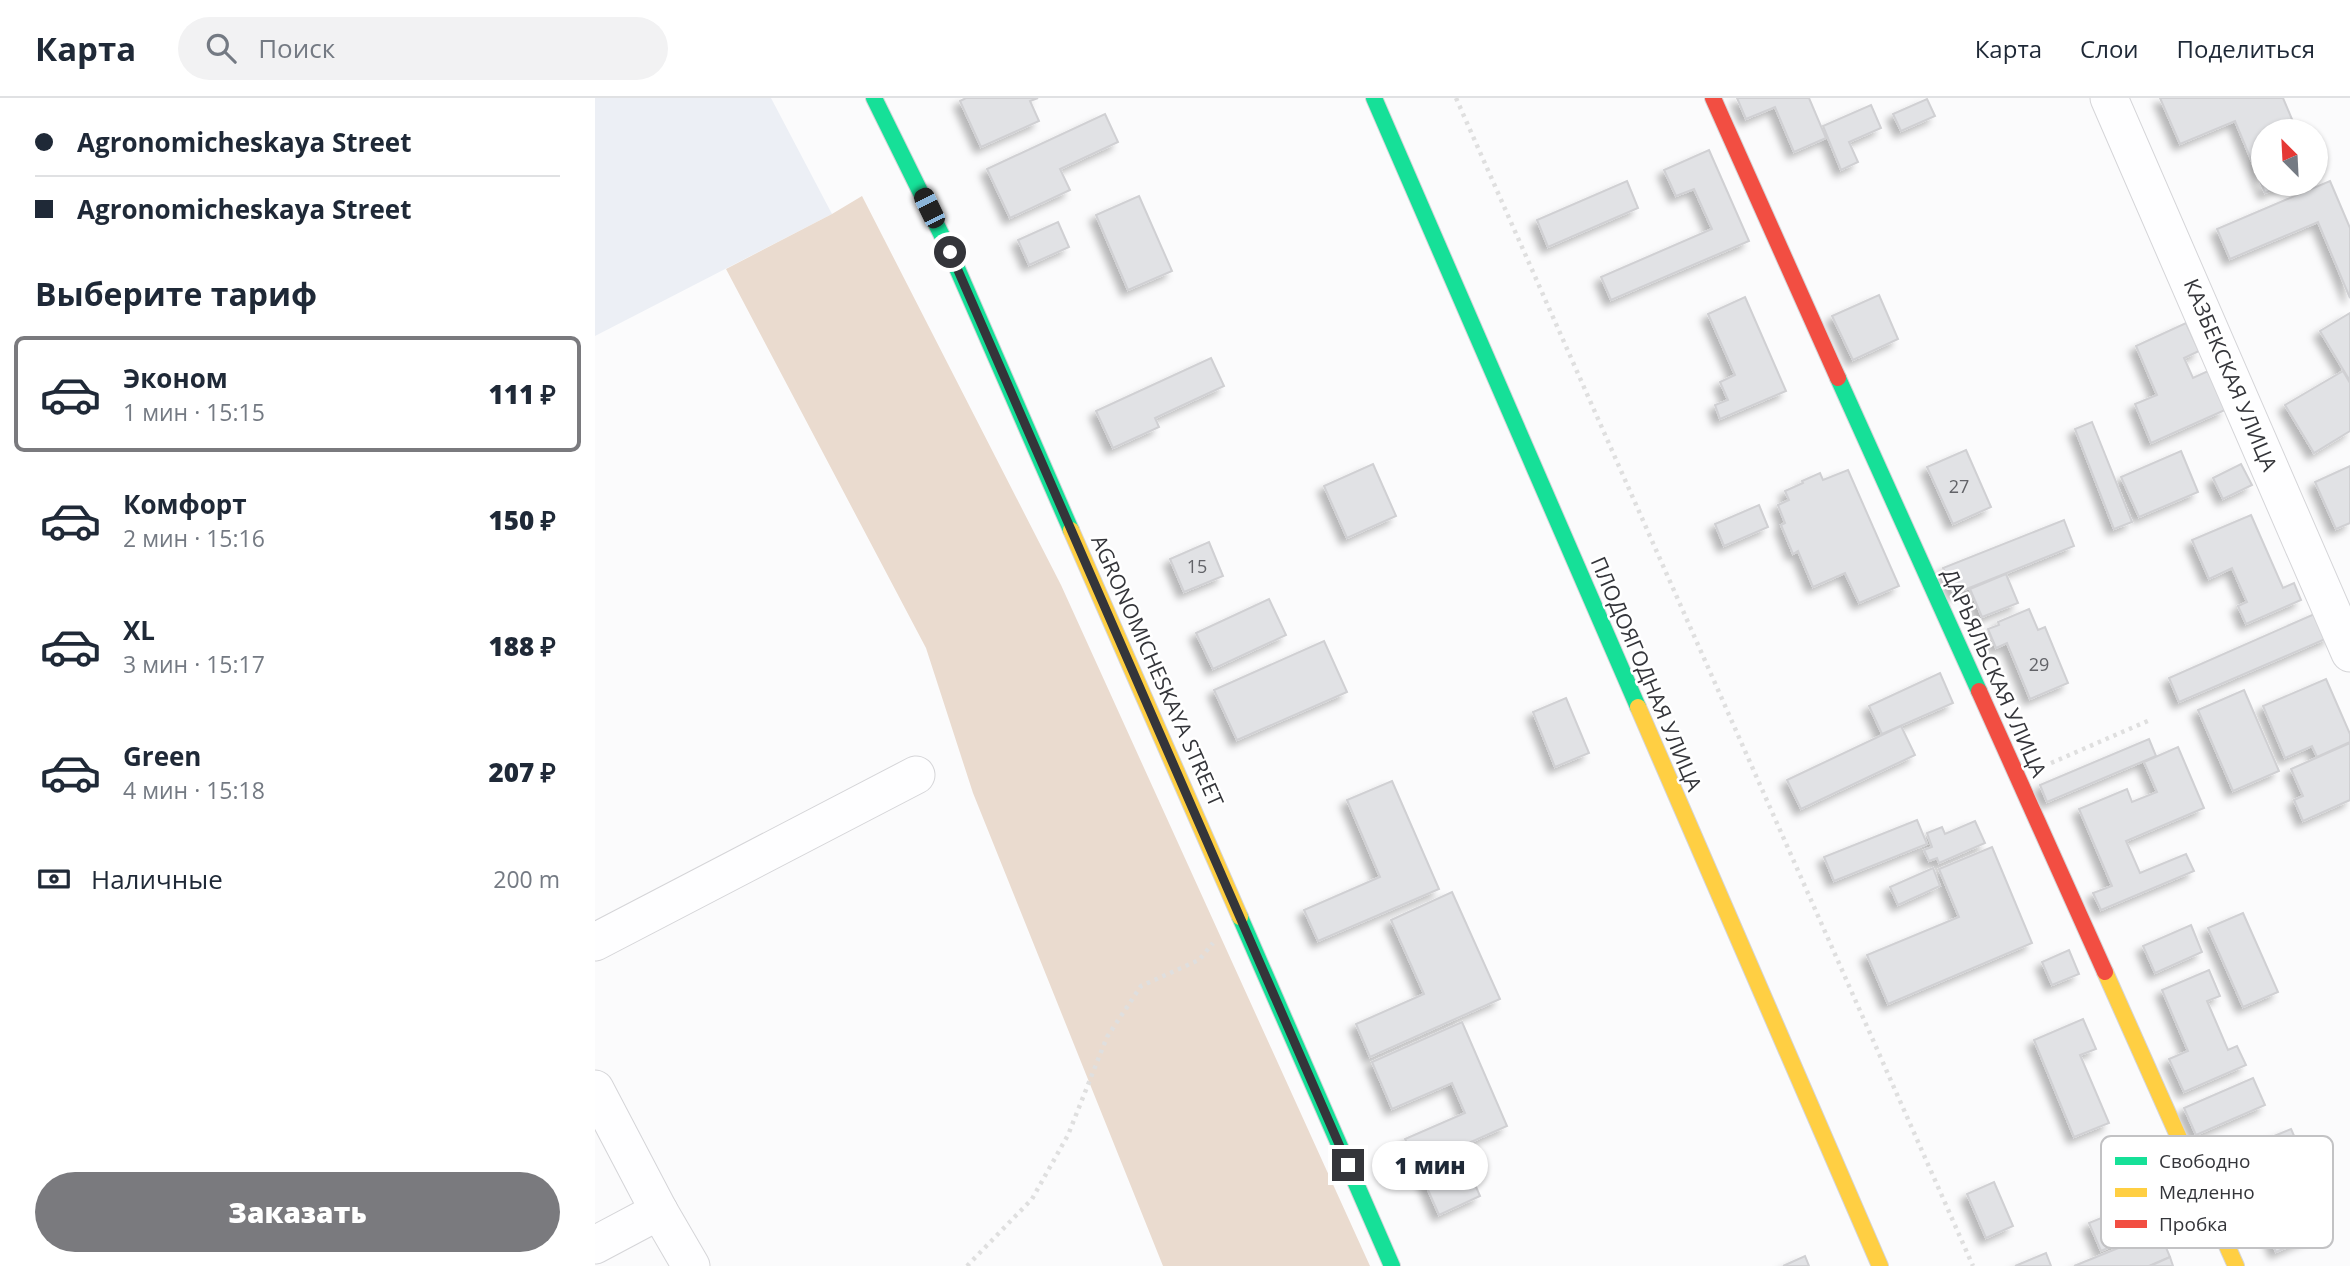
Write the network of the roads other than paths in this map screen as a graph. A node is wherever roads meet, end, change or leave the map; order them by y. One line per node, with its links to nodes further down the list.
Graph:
1 (874, 98): 14 (street, AGRONOMICHESKAYA STREET)
2 (1374, 98): 15 (street, ПЛОДОЯГОДНАЯ УЛИЦА)
3 (1713, 98): 9 (street, ДАРЬЯЛЬСКАЯ УЛИЦА)
4 (2109, 98): 5 (street, КАЗБЕКСКАЯ УЛИЦА)
5 (2350, 653)
6 (916, 775): 7 (street)
7 (595, 942)
8 (595, 1089): 10 (street)
9 (2179, 1136)
10 (659, 1210): 11 (street); 13 (street)
11 (595, 1245)
12 (2229, 1248): 16 (street, ДАРЬЯЛЬСКАЯ УЛИЦА)
13 (691, 1266)
14 (1392, 1266)
15 (1880, 1266)
16 (2237, 1266)

